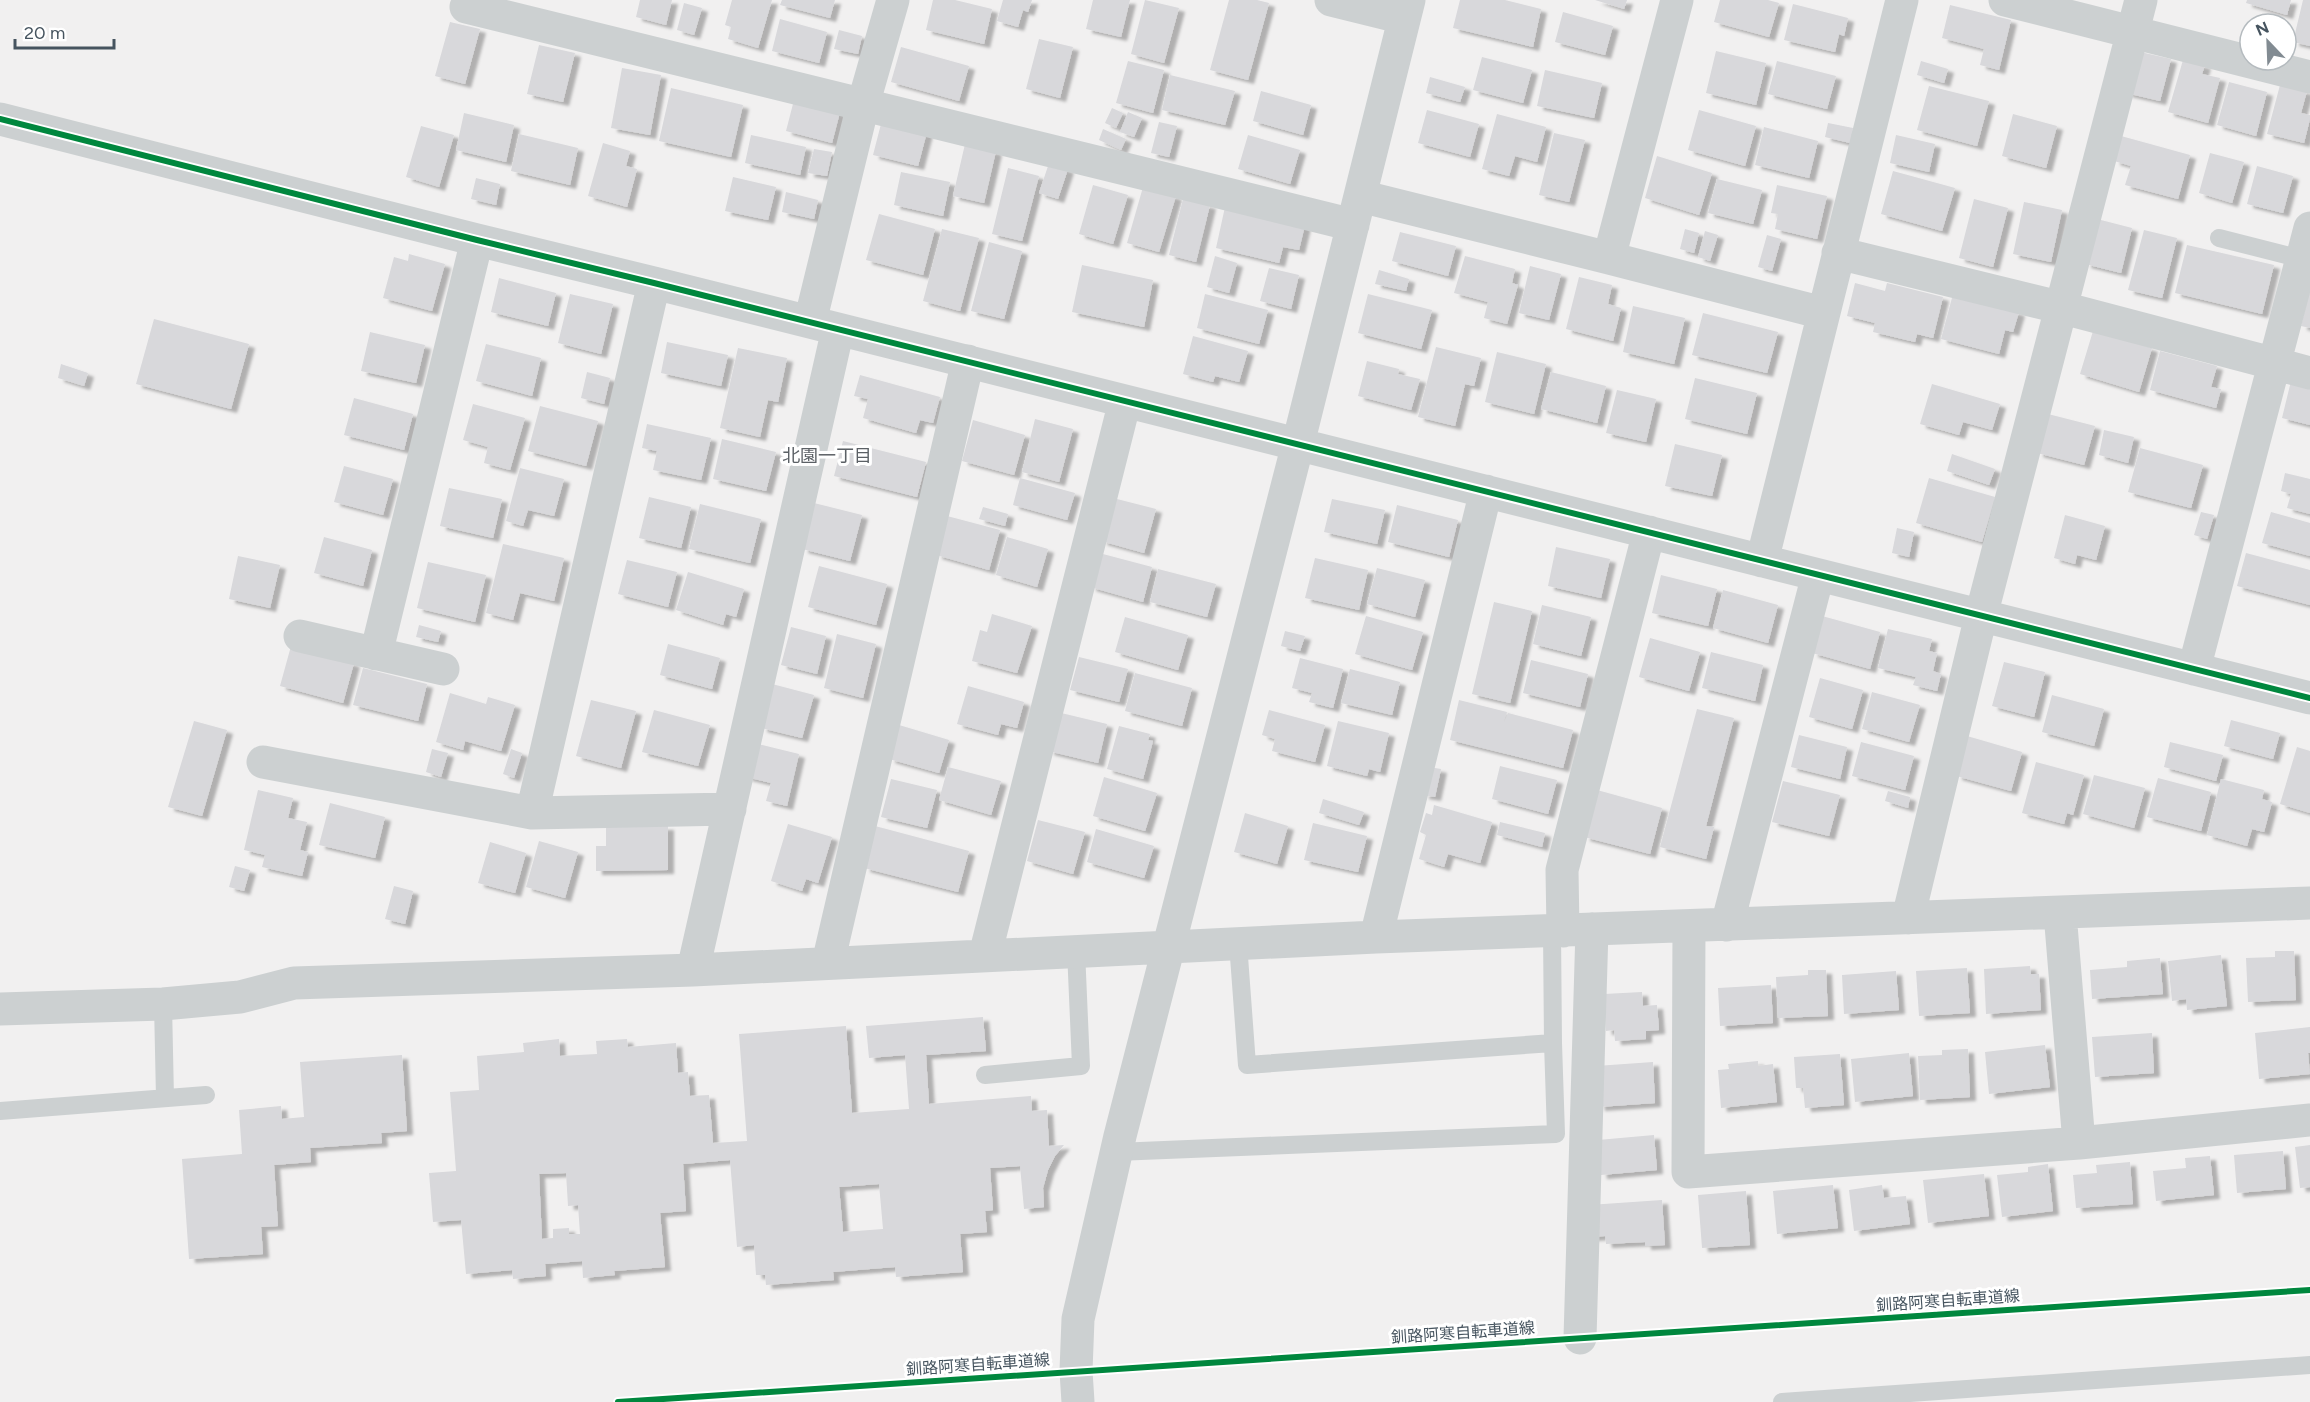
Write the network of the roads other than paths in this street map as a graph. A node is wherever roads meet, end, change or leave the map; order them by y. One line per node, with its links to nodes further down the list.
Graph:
1 (892, 0): 11 (street)
2 (1331, 0): 8 (street)
3 (1677, 0): 18 (street)
4 (1902, 0): 17 (street)
5 (2006, 0): 9 (street)
6 (2141, 0): 9 (street)
7 (466, 7): 11 (street)
8 (1407, 9): 13 (street)
9 (2133, 33): 10 (street); 20 (street)
10 (2310, 77)
11 (863, 105): 13 (street); 22 (street)
12 (0, 119): 15 (street)
13 (1356, 211): 18 (street); 27 (street)
14 (2219, 238): 16 (lane)
15 (477, 240): 19 (street); 34 (street)
16 (2306, 244): 24 (street)
17 (1839, 253): 20 (street); 21 (street)
18 (1609, 258): 21 (street)
19 (654, 283): 22 (street); 40 (street)
20 (2063, 308): 24 (street); 32 (street)
21 (1823, 313): 30 (street)
22 (824, 325): 23 (street); 39 (street)
23 (968, 361): 26 (street); 52 (street)
24 (2275, 363): 25 (street); 36 (street)
25 (2310, 373)
26 (1125, 401): 27 (street); 51 (street)
27 (1298, 444): 28 (street); 49 (street)
28 (1486, 491): 29 (street); 47 (street)
29 (1649, 532): 30 (street); 46 (street)
30 (1762, 561): 31 (street)
31 (1818, 575): 32 (street); 44 (street)
32 (1982, 616): 36 (street); 43 (street)
33 (300, 636): 34 (street)
34 (376, 654): 35 (street)
35 (443, 669)
36 (2194, 669): 37 (street)
37 (2310, 698)
38 (263, 762): 40 (street)
39 (730, 809): 40 (street); 53 (street)
40 (532, 813)
41 (2310, 903): 42 (street)
42 (2060, 913): 43 (street); 62 (street)
43 (1908, 918): 44 (street)
44 (1727, 925): 45 (street)
45 (1689, 926): 46 (street); 62 (street)
46 (1569, 931): 47 (street); 56 (lane); 64 (street)
47 (1376, 937): 48 (street)
48 (1238, 943): 49 (street); 56 (lane)
49 (1169, 946): 50 (street); 63 (street)
50 (1076, 950): 51 (street); 57 (lane)
51 (985, 955): 52 (street)
52 (828, 963): 53 (street)
53 (693, 970): 54 (street)
54 (163, 1004): 55 (street); 59 (lane)
55 (0, 1009)
56 (1553, 1043): 63 (lane)
57 (985, 1075)
58 (206, 1095): 59 (lane)
59 (165, 1098): 60 (lane)
60 (0, 1111)
61 (2310, 1120): 62 (street)
62 (2079, 1143)
63 (1116, 1152): 66 (street)
64 (1580, 1338)
65 (2310, 1365): 67 (lane)
66 (1078, 1402)
67 (1782, 1402)

